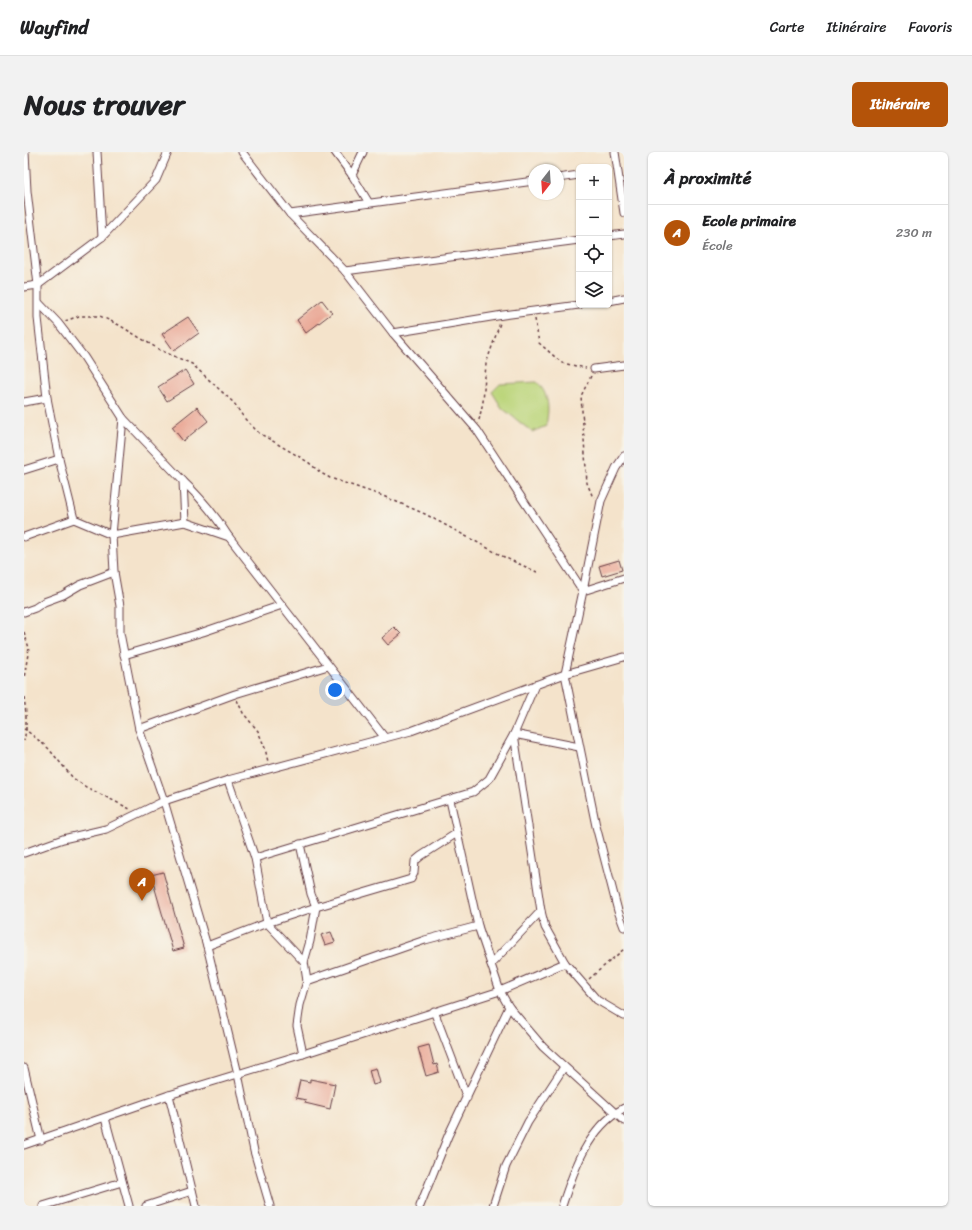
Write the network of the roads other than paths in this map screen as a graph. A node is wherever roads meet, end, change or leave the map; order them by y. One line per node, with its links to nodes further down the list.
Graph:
1 (25, 152): 14 (street)
2 (97, 152): 20 (street)
3 (168, 152): 20 (street)
4 (242, 152): 17 (street)
5 (335, 152): 10 (street)
6 (363, 152): 10 (street)
7 (615, 152): 8 (street)
8 (617, 170): 9 (street); 16 (street)
9 (612, 171)
10 (352, 175): 15 (street)
11 (576, 175): 12 (street)
12 (564, 177)
13 (528, 182): 15 (street)
14 (25, 191): 23 (street)
15 (369, 203): 17 (street)
16 (624, 213)
17 (290, 214): 22 (street)
18 (624, 234): 19 (street)
19 (612, 236)
20 (102, 237): 23 (street)
21 (576, 240): 22 (street)
22 (346, 271): 29 (street)
23 (38, 285): 24 (street); 27 (street)
24 (24, 287)
25 (624, 298): 26 (street)
26 (612, 300)
27 (39, 303): 32 (street); 34 (street)
28 (576, 305): 29 (street)
29 (393, 333): 46 (street)
30 (624, 365): 31 (street)
31 (594, 369)
32 (48, 398): 33 (street); 36 (street)
33 (24, 402)
34 (123, 418): 38 (street); 41 (street)
35 (624, 456): 46 (street)
36 (59, 459): 37 (street); 39 (street)
37 (24, 470)
38 (183, 481): 40 (street); 42 (street)
39 (74, 519): 41 (street); 43 (street)
40 (186, 522): 41 (street); 42 (street)
41 (112, 535): 44 (street)
42 (229, 536): 47 (street)
43 (24, 537)
44 (114, 572): 48 (street); 49 (street)
45 (624, 578): 46 (street)
46 (583, 591): 52 (street)
47 (282, 605): 49 (street); 51 (street)
48 (24, 612)
49 (124, 655): 54 (street)
50 (624, 657): 52 (street)
51 (328, 666): 54 (street); 56 (street)
52 (565, 674): 53 (street); 57 (street)
53 (535, 685): 55 (street); 56 (street)
54 (139, 729): 60 (street)
55 (514, 734): 57 (street); 59 (street); 67 (street)
56 (385, 738): 58 (street)
57 (579, 747): 66 (street)
58 (228, 780): 60 (street); 64 (street)
59 (450, 800): 61 (street); 62 (street)
60 (164, 801): 63 (street); 71 (street)
61 (457, 833): 65 (street); 69 (street)
62 (300, 844): 64 (street); 65 (street)
63 (24, 852)
64 (255, 858): 68 (street)
65 (316, 907): 68 (street); 72 (street)
66 (621, 909): 70 (street)
67 (541, 911): 73 (street); 74 (street)
68 (267, 923): 71 (street); 72 (street)
69 (478, 926): 74 (street); 75 (street)
70 (624, 927)
71 (206, 946): 83 (street)
72 (304, 962): 75 (street)
73 (565, 963): 76 (street); 79 (street)
74 (491, 964): 76 (street)
75 (307, 981): 80 (street)
76 (500, 991): 77 (street); 78 (street)
77 (509, 1007): 81 (street); 85 (street)
78 (434, 1011): 80 (street); 85 (street)
79 (624, 1014)
80 (303, 1054): 83 (street)
81 (564, 1067): 87 (street); 100 (street)
82 (24, 1070): 90 (street)
83 (238, 1074): 84 (street); 98 (street)
84 (169, 1095): 88 (street); 93 (street)
85 (467, 1098): 99 (street)
86 (624, 1108): 87 (street)
87 (615, 1113): 89 (street); 101 (street)
88 (104, 1118): 90 (street); 92 (street)
89 (624, 1121)
90 (41, 1140): 91 (street)
91 (24, 1145)
92 (122, 1182): 94 (street); 95 (street)
93 (192, 1191): 96 (street); 97 (street)
94 (43, 1206)
95 (129, 1206)
96 (146, 1206)
97 (196, 1206)
98 (270, 1206)
99 (420, 1206)
100 (493, 1206)
101 (562, 1206)

